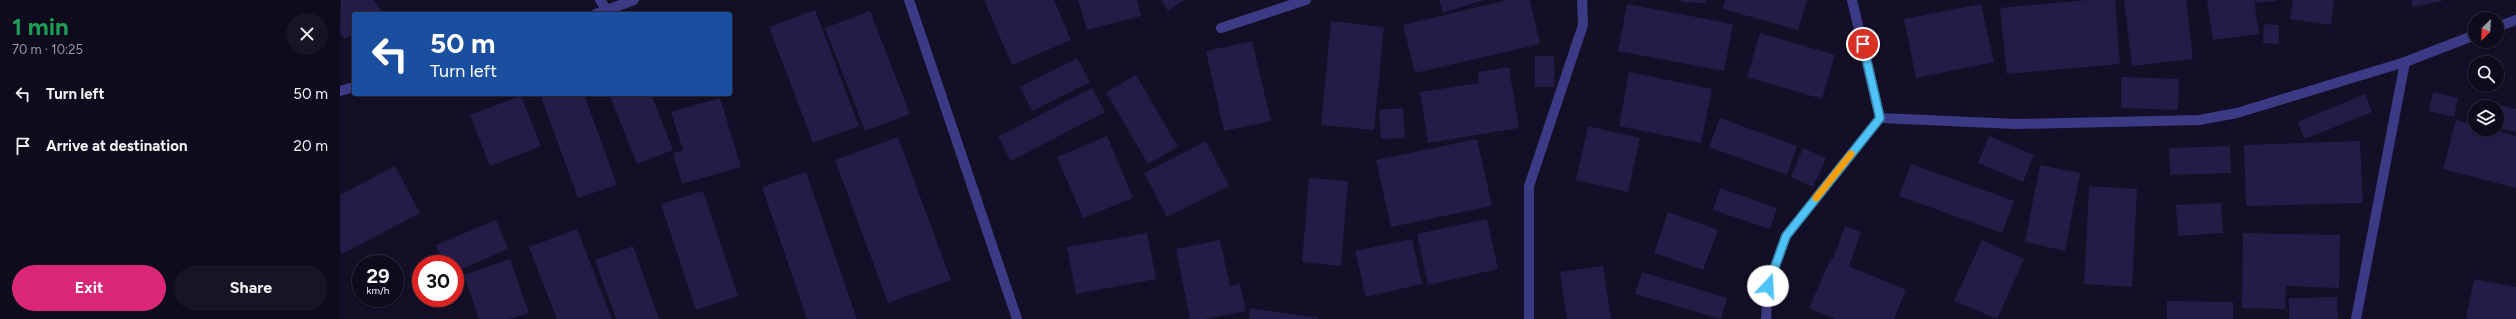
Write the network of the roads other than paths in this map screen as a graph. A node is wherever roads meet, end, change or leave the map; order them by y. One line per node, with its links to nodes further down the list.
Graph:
1 (600, 0): 7 (street)
2 (634, 0): 7 (street)
3 (909, 0): 17 (street)
4 (1306, 0): 11 (street)
5 (1582, 0): 18 (street)
6 (1852, 0): 16 (street)
7 (608, 10): 8 (street)
8 (602, 12)
9 (2516, 20): 10 (street)
10 (2504, 24)
11 (1221, 28)
12 (2468, 38): 13 (street)
13 (2405, 62): 16 (street); 20 (street)
14 (352, 88): 15 (street)
15 (340, 92)
16 (1880, 118): 19 (street)
17 (1017, 319)
18 (1529, 319)
19 (1766, 319)
20 (2356, 319)

